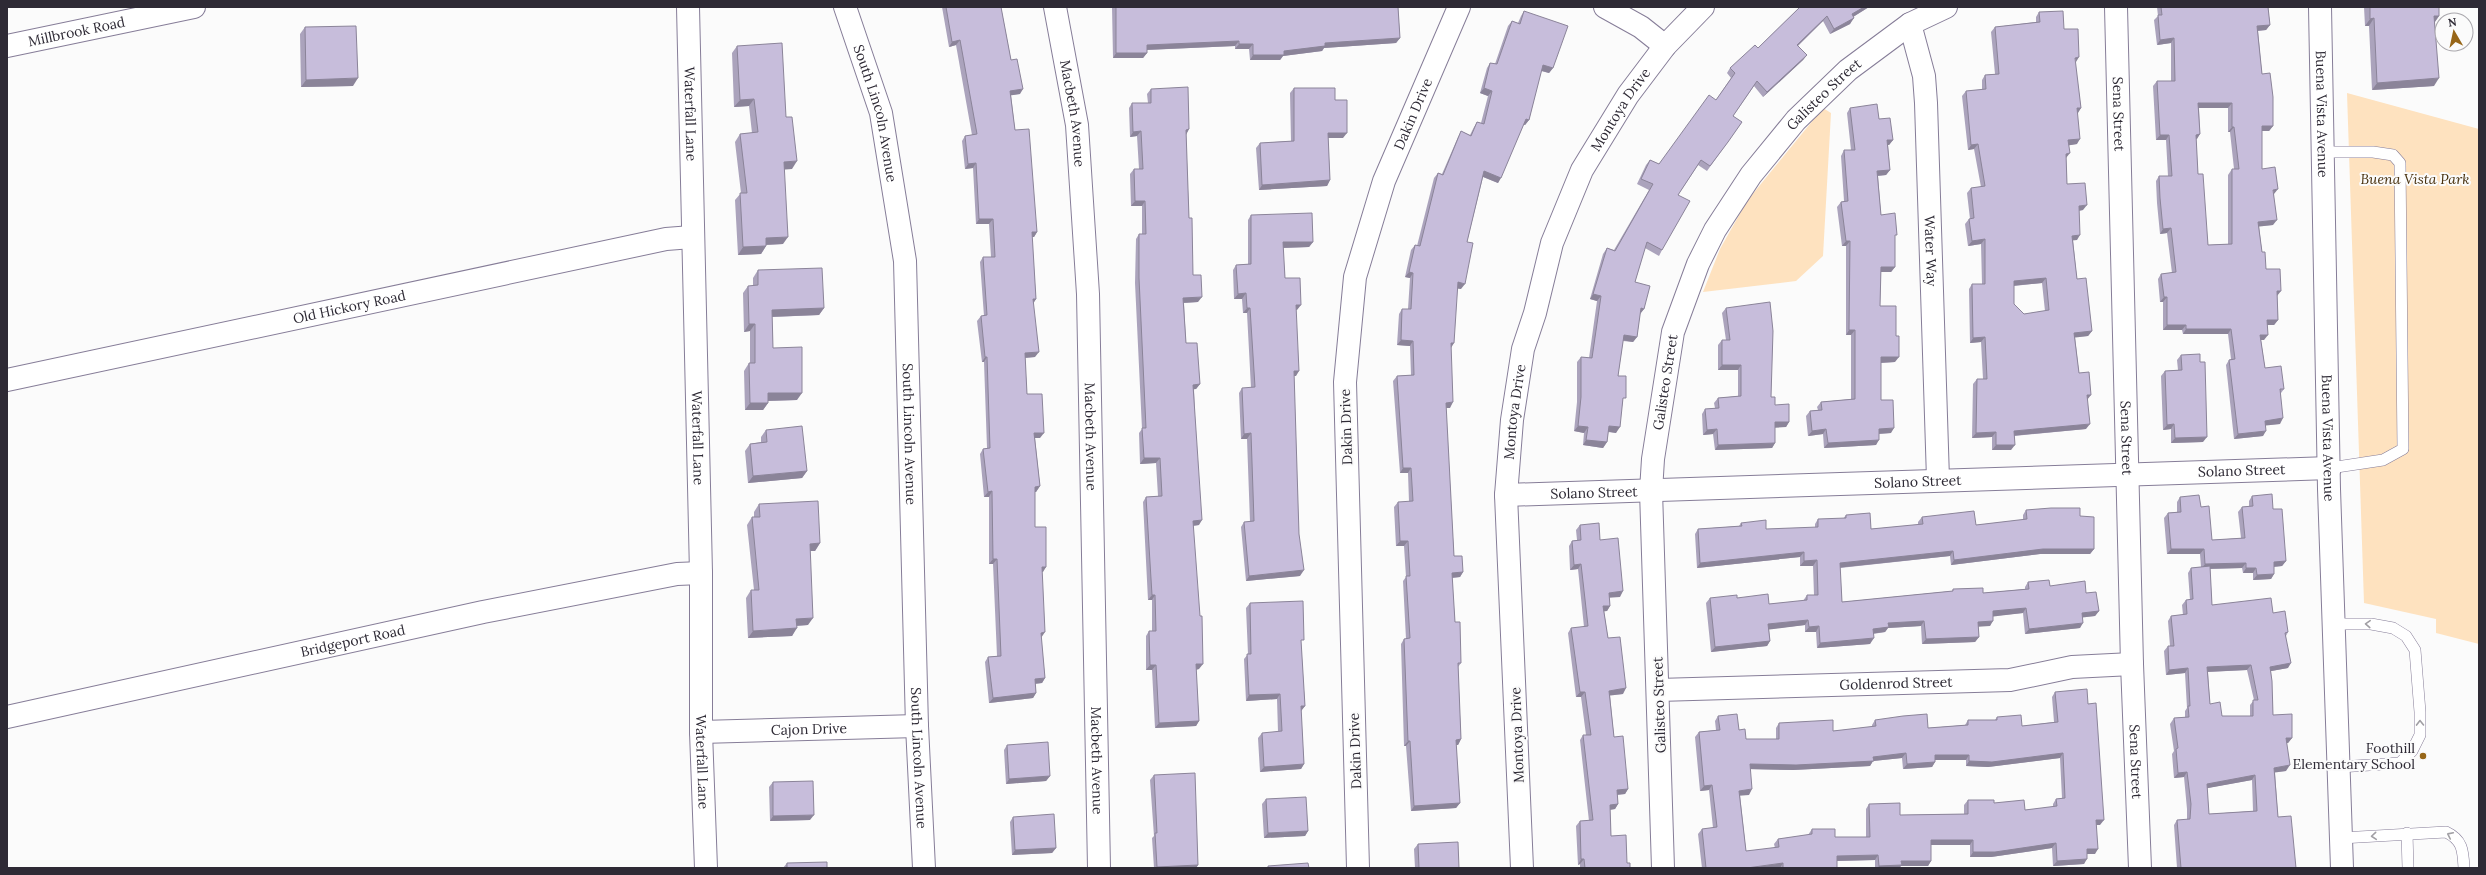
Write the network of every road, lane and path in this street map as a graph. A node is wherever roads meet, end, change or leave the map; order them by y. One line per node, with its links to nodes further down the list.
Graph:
1 (194, 7): 12 (street, Millbrook Road)
2 (688, 7): 15 (street, Waterfall Lane)
3 (845, 7): 27 (street, South Lincoln Avenue)
4 (1055, 7): 34 (street, Macbeth Avenue)
5 (1459, 7): 35 (street, Dakin Drive)
6 (1605, 7): 13 (street)
7 (1703, 7): 13 (street, Montoya Drive)
8 (1946, 7): 11 (street, Galisteo Street)
9 (2116, 7): 18 (street, Sena Street)
10 (2320, 7): 14 (street, Buena Vista Avenue)
11 (1910, 24): 19 (street, Water Way); 20 (street, Galisteo Street)
12 (7, 46)
13 (1665, 46): 21 (street, Montoya Drive)
14 (2324, 152): 17 (street, Buena Vista Avenue); 17 (lane)
15 (692, 237): 16 (street, Old Hickory Road); 22 (street, Waterfall Lane)
16 (7, 380)
17 (2330, 468): 18 (street, Solano Street); 23 (street, Buena Vista Avenue)
18 (2127, 472): 19 (street, Solano Street); 24 (street, Sena Street)
19 (1938, 479): 20 (street, Solano Street)
20 (1651, 491): 21 (street, Solano Street); 25 (street, Galisteo Street)
21 (1506, 495): 36 (street, Montoya Drive)
22 (701, 573): 26 (street, Bridgeport Road); 28 (street, Waterfall Lane)
23 (2334, 624): 29 (street, Buena Vista Avenue); 29 (lane, one-way to 23)
24 (2132, 664): 25 (street, Goldenrod Street); 38 (street, Sena Street)
25 (1658, 690): 37 (street, Galisteo Street)
26 (7, 717)
27 (917, 726): 28 (street, Cajon Drive); 33 (street, South Lincoln Avenue)
28 (701, 732): 32 (street, Waterfall Lane)
29 (2339, 768): 31 (street, Buena Vista Avenue)
30 (2407, 834): 31 (lane, one-way to 31); 40 (lane); 41 (lane, one-way to 30)
31 (2341, 838): 39 (street, Buena Vista Avenue)
32 (706, 868)
33 (924, 868)
34 (1099, 868)
35 (1358, 868)
36 (1522, 868)
37 (1663, 868)
38 (2140, 868)
39 (2342, 868)
40 (2408, 868)
41 (2464, 868)

